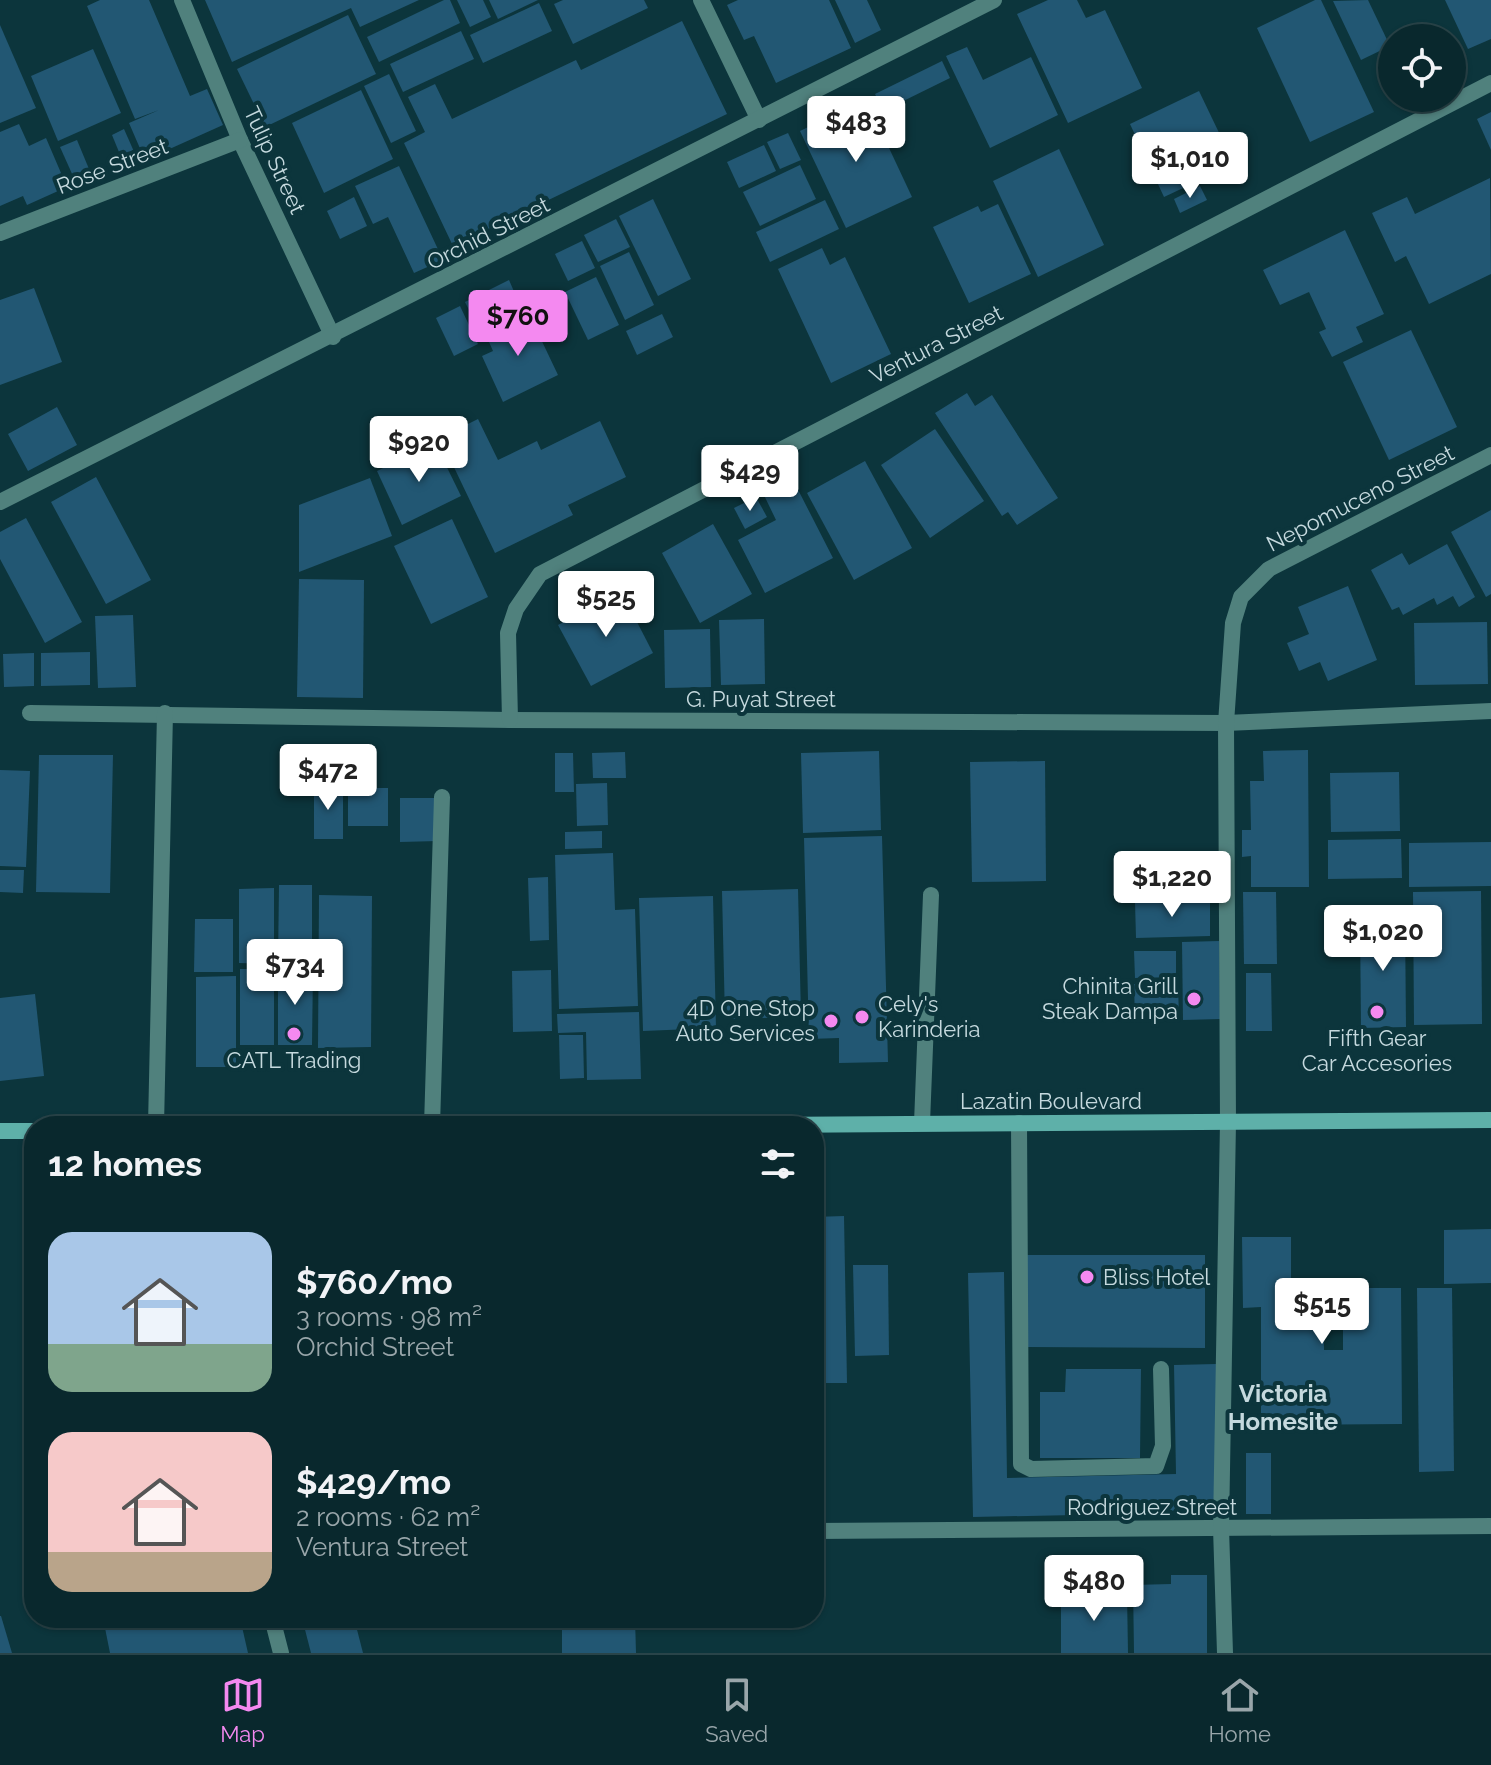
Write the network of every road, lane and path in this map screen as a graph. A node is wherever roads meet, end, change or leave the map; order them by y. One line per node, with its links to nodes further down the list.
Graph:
1 (182, 0): 6 (street, Tulip Street)
2 (701, 0): 5 (street)
3 (994, 0): 5 (street, Orchid Street)
4 (1491, 83): 14 (street, Ventura Street)
5 (759, 120): 8 (street, Orchid Street)
6 (240, 140): 7 (street, Rose Street); 8 (street, Tulip Street)
7 (0, 233)
8 (333, 337): 10 (street, Orchid Street)
9 (1491, 455): 15 (street, Nepomuceno Street)
10 (0, 502)
11 (1491, 711): 15 (street, G. Puyat Street)
12 (30, 713): 13 (street, G. Puyat Street)
13 (165, 713): 14 (street, G. Puyat Street); 18 (street)
14 (510, 720): 15 (street, G. Puyat Street)
15 (1226, 723): 21 (street, Nepomuceno Street)
16 (442, 797): 19 (street)
17 (931, 895): 22 (street)
18 (156, 1116)
19 (432, 1116)
20 (1491, 1120): 21 (main road, Lazatin Boulevard)
21 (1228, 1122): 23 (main road, Lazatin Boulevard); 29 (street, Nepomuceno Street)
22 (922, 1123): 23 (main road, Lazatin Boulevard); 24 (main road, Lazatin Boulevard)
23 (1019, 1123): 27 (street)
24 (824, 1124)
25 (0, 1131): 26 (main road)
26 (24, 1131)
27 (1161, 1369)
28 (1491, 1526): 29 (street, Rodriguez Street)
29 (1221, 1528): 30 (street, Rodriguez Street); 33 (street, Nepomuceno Street)
30 (824, 1531)
31 (275, 1628): 32 (street)
32 (281, 1653)
33 (1225, 1653)

